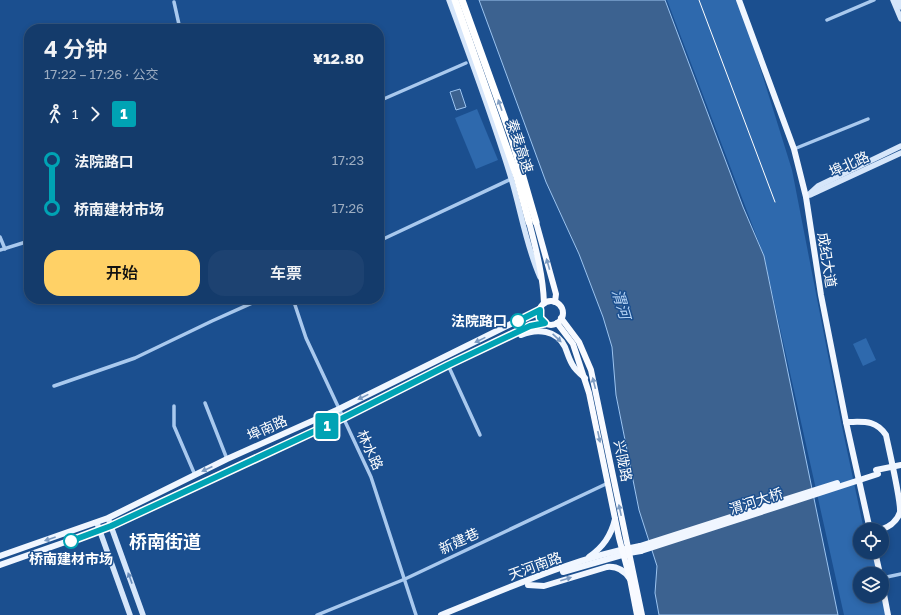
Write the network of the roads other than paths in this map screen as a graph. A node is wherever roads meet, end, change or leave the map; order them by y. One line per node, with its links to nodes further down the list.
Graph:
1 (449, 0): 19 (main road)
2 (455, 0): 21 (highway, 秦麦高速)
3 (462, 0): 21 (highway, 秦麦高速, one-way to 3)
4 (739, 0): 17 (main road, 成纪大道)
5 (874, 0): 11 (street)
6 (893, 0): 10 (main road)
7 (898, 0): 9 (main road)
8 (174, 2): 12 (street)
9 (901, 7)
10 (901, 18)
11 (827, 20)
12 (179, 24)
13 (466, 63): 14 (street)
14 (384, 99)
15 (868, 119): 17 (street)
16 (901, 146): 20 (main road)
17 (794, 149): 20 (main road, 成纪大道)
18 (901, 153): 20 (main road, 埠北路)
19 (511, 179): 23 (street); 27 (main road)
20 (806, 197): 45 (main road, 成纪大道)
21 (532, 222): 27 (highway, 秦麦高速); 28 (highway, 秦麦高速, one-way to 21)
22 (0, 237): 25 (street)
23 (384, 239)
24 (24, 243): 25 (street)
25 (5, 249): 26 (street)
26 (0, 250)
27 (544, 285): 29 (highway, 秦麦高速)
28 (555, 302): 29 (highway); 34 (highway)
29 (544, 303): 32 (highway)
30 (249, 304): 40 (street)
31 (295, 304): 43 (street, 林水路)
32 (540, 310): 33 (main road, 埠南路); 35 (highway)
33 (518, 321): 36 (main road); 43 (main road, 埠南路, one-way to 43)
34 (559, 321): 35 (highway); 39 (highway, 兴陇路); 60 (highway, 兴陇路, one-way to 34)
35 (545, 323): 36 (main road, 埠南路)
36 (523, 330): 37 (main road, 埠南路)
37 (495, 343): 38 (main road, 埠南路); 39 (main road, one-way to 39)
38 (448, 365): 44 (main road, 埠南路); 46 (street)
39 (585, 378): 51 (highway, 兴陇路, one-way to 51)
40 (54, 386)
41 (205, 403): 47 (street)
42 (174, 406): 50 (street)
43 (339, 409): 44 (street, 林水路); 47 (main road, 埠南路)
44 (343, 418): 56 (main road, 埠南路); 66 (street, 林水路)
45 (846, 422): 49 (main road); 55 (main road, 成纪大道)
46 (480, 434)
47 (227, 460): 50 (main road, 埠南路, one-way to 50)
48 (901, 465): 49 (main road, 渭河大桥)
49 (893, 467): 57 (main road); 59 (main road, 渭河大桥, bridge)
50 (195, 475): 52 (main road, 埠南路)
51 (608, 482): 53 (highway, 兴陇路); 66 (street, 新建巷)
52 (108, 518): 54 (main road, 埠南路); 56 (main road)
53 (615, 518): 60 (highway, 兴陇路); 62 (main road)
54 (97, 523): 58 (main road); 61 (main road, 埠南路, one-way to 61)
55 (868, 523)
56 (111, 526): 58 (main road, 埠南路); 71 (main road, one-way to 56)
57 (889, 527)
58 (99, 531): 63 (main road, 埠南路); 70 (main road)
59 (640, 548): 60 (main road, 天河南路)
60 (626, 551): 62 (main road, 天河南路); 67 (highway, 兴陇路); 68 (main road, 天河南路); 77 (highway, 兴陇路)
61 (0, 556)
62 (584, 561): 74 (main road, 天河南路)
63 (0, 565)
64 (901, 574): 65 (street)
65 (889, 577)
66 (405, 579): 72 (street, 新建巷); 73 (street, 林水路)
67 (630, 579): 68 (main road, one-way to 67); 76 (highway, 兴陇路)
68 (528, 585): 75 (main road, 天河南路)
69 (886, 603): 78 (main road)
70 (130, 615)
71 (143, 615)
72 (317, 615)
73 (416, 615)
74 (441, 615)
75 (452, 615)
76 (637, 615)
77 (642, 615)
78 (888, 615)

